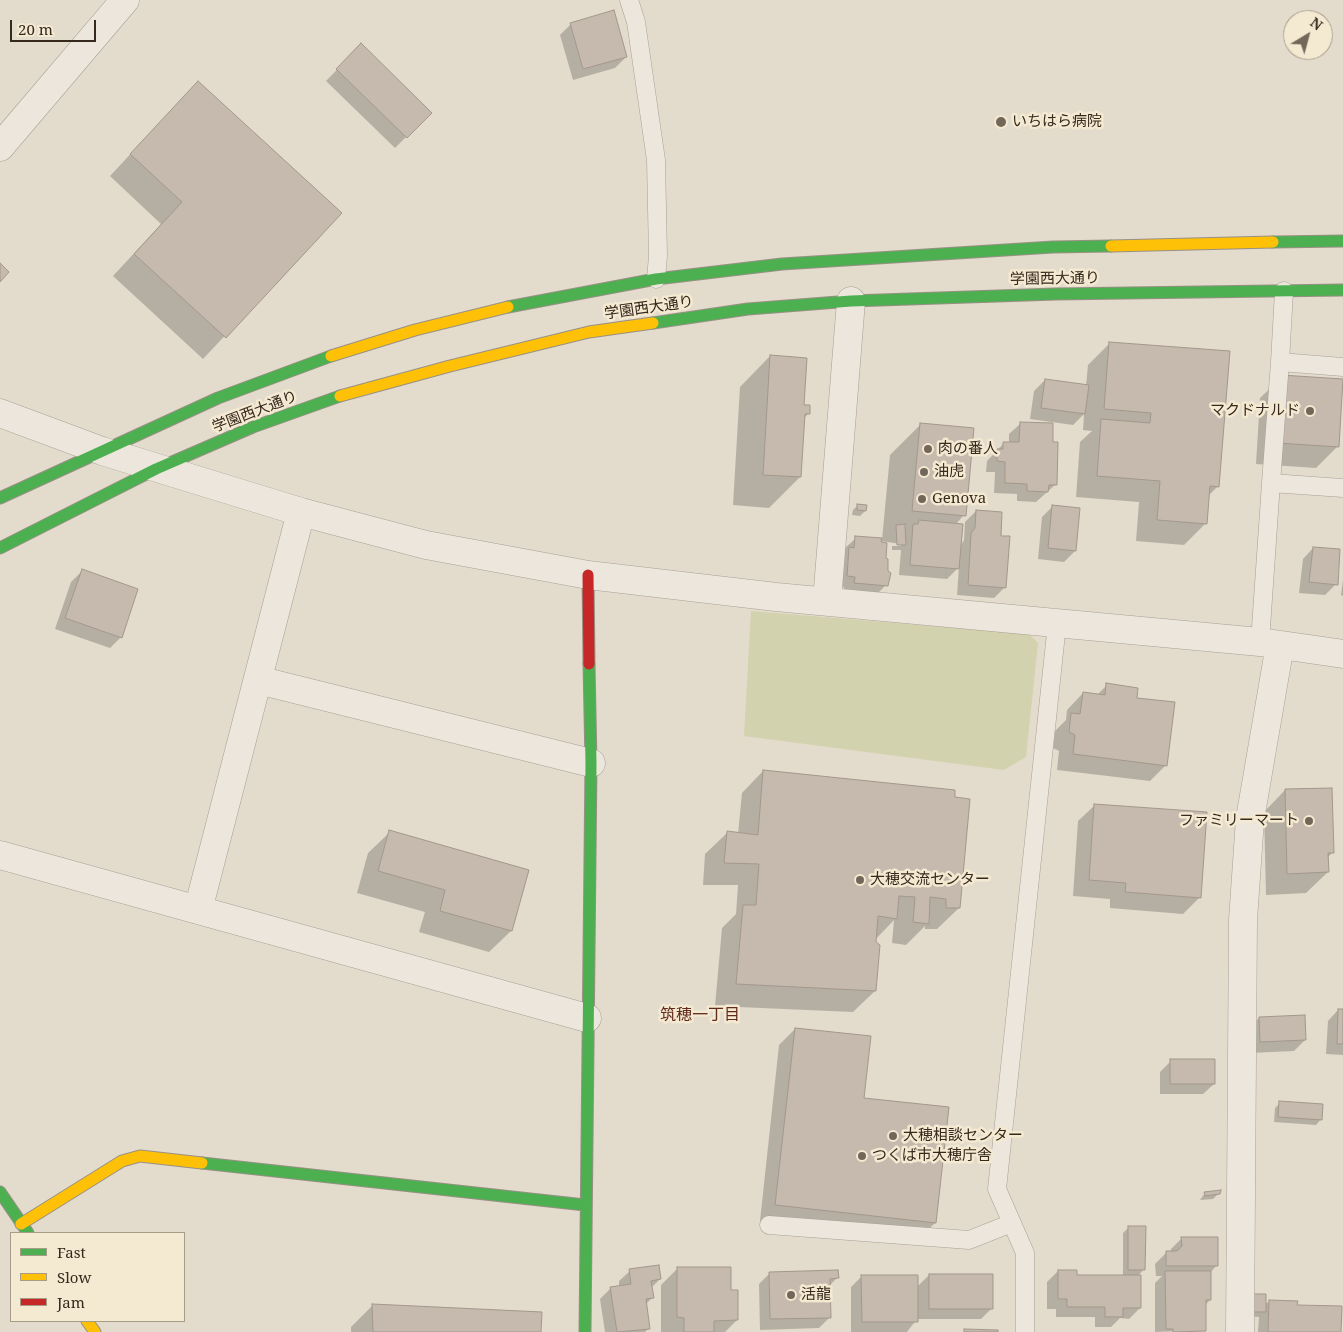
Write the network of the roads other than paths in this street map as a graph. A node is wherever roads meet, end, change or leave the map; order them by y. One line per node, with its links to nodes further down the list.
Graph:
1 (125, 0): 3 (street)
2 (629, 0): 5 (lane)
3 (0, 147)
4 (1342, 241): 5 (main road, 学園西大通り)
5 (656, 279): 12 (main road, 学園西大通り)
6 (1284, 291): 7 (main road, 学園西大通り); 8 (main road, 学園西大通り); 9 (lane)
7 (1342, 291)
8 (851, 301): 13 (main road, 学園西大通り); 20 (street)
9 (1280, 362): 10 (lane); 14 (lane)
10 (1343, 367)
11 (0, 413): 12 (street)
12 (102, 451): 13 (street); 16 (main road, 学園西大通り)
13 (156, 468): 17 (street); 18 (main road, 学園西大通り)
14 (1271, 483): 15 (lane); 22 (lane)
15 (1343, 488)
16 (0, 498)
17 (302, 512): 19 (street); 24 (street)
18 (0, 548)
19 (588, 575): 20 (street); 25 (main road)
20 (827, 601): 21 (street)
21 (1056, 624): 22 (street); 31 (lane)
22 (1270, 643): 23 (street); 36 (street)
23 (1343, 654)
24 (258, 680): 25 (street); 27 (street)
25 (591, 763): 28 (main road)
26 (0, 855): 27 (street)
27 (198, 910): 28 (street)
28 (587, 1018): 30 (main road)
29 (0, 1192): 33 (main road)
30 (585, 1205): 33 (main road); 34 (main road)
31 (1012, 1224): 32 (lane); 35 (lane)
32 (769, 1225)
33 (24, 1228)
34 (585, 1332)
35 (1025, 1332)
36 (1240, 1332)

